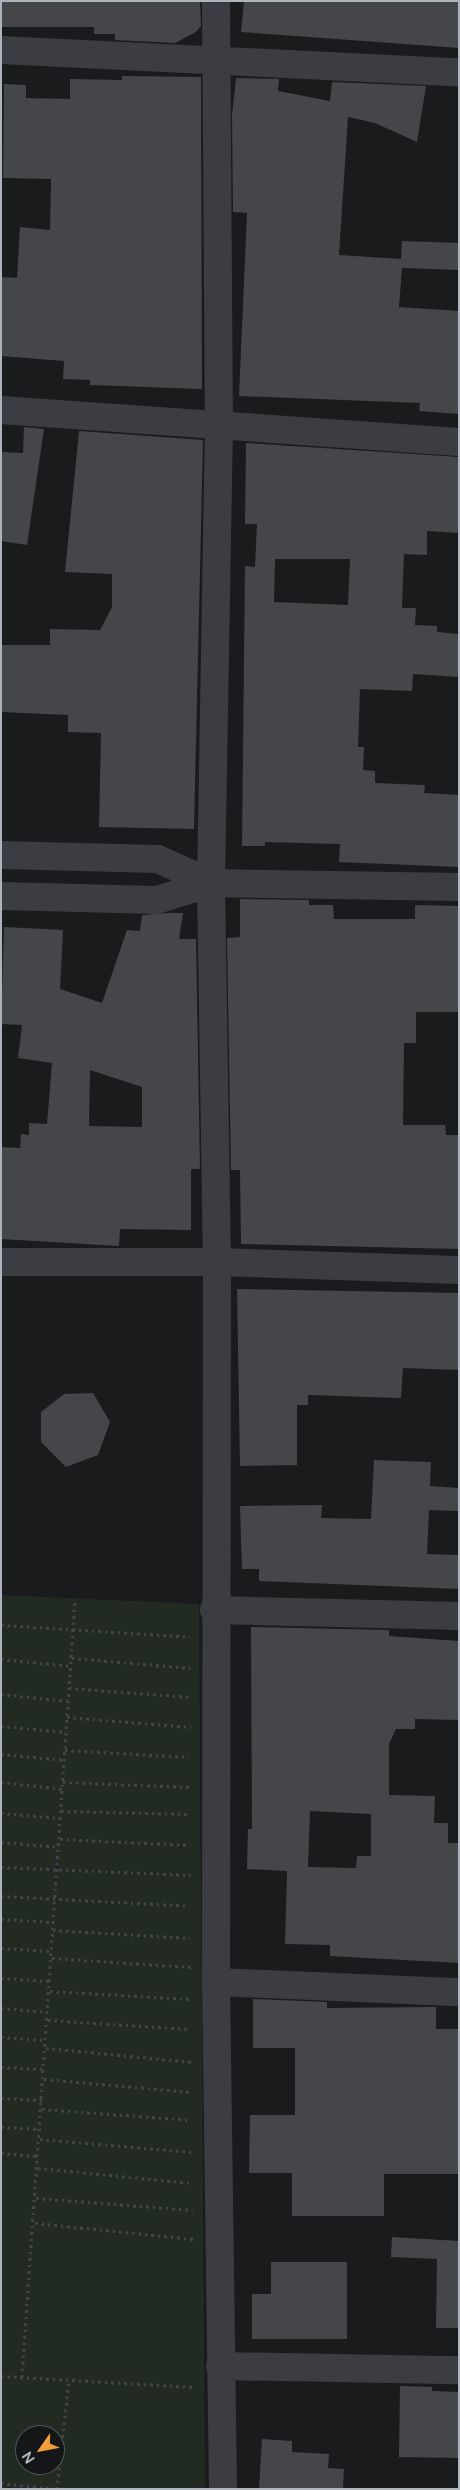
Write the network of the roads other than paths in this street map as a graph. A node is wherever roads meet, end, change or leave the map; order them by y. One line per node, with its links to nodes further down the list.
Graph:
1 (216, 1): 3 (street)
2 (1, 50): 3 (street)
3 (216, 59): 4 (street); 6 (street)
4 (459, 72)
5 (1, 410): 6 (street)
6 (219, 424): 7 (street); 9 (street)
7 (459, 442)
8 (1, 855): 9 (street)
9 (211, 883): 10 (street); 11 (street); 13 (street)
10 (459, 887)
11 (1, 896)
12 (1, 1262): 13 (street)
13 (217, 1262): 14 (street); 15 (street)
14 (459, 1270)
15 (214, 1610): 16 (street); 17 (street)
16 (459, 1616)
17 (205, 1975): 18 (street); 19 (street)
18 (459, 1992)
19 (220, 2366): 20 (street); 21 (street)
20 (459, 2370)
21 (223, 2489)

